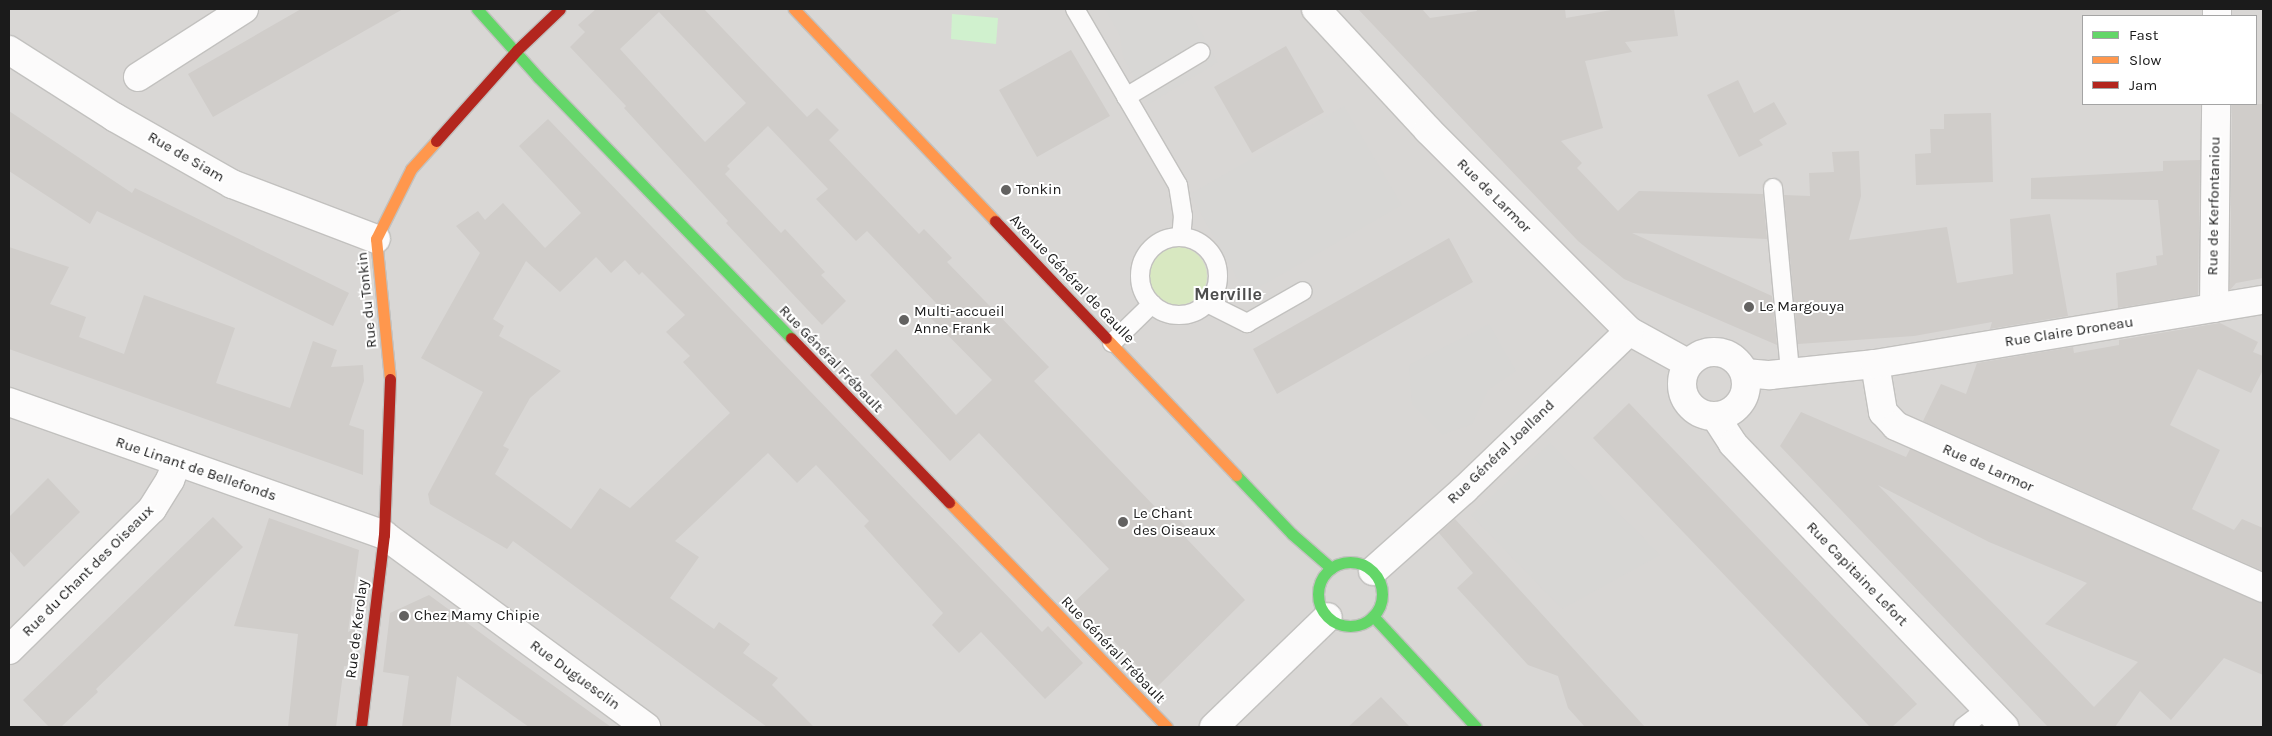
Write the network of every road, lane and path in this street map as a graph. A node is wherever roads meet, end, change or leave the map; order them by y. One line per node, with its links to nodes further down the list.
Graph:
1 (244, 9): 10 (street)
2 (477, 9): 8 (street, Rue Général Frébault)
3 (560, 9): 8 (street, Rue du Tonkin)
4 (794, 9): 22 (street, Avenue Général de Gaulle)
5 (1075, 9): 11 (lane)
6 (1316, 9): 21 (street, Rue de Larmor)
7 (9, 50): 15 (street, Rue de Siam)
8 (517, 50): 15 (street, Rue du Tonkin); 40 (street, Rue Général Frébault)
9 (1201, 52): 11 (lane)
10 (138, 77)
11 (1126, 98): 14 (lane)
12 (2216, 105): 20 (street, Rue de Kerfontaniou)
13 (1773, 188): 25 (lane)
14 (1181, 237): 18 (lane); 19 (lane)
15 (376, 239): 30 (street, Rue du Tonkin)
16 (1303, 290): 18 (lane)
17 (2263, 300): 20 (street, Rue Claire Droneau)
18 (1207, 303): 19 (lane)
19 (1152, 304): 22 (lane)
20 (2214, 308): 24 (street, Rue Claire Droneau)
21 (1629, 331): 23 (street, Rue de Larmor); 32 (street, Rue Général Joalland)
22 (1112, 343): 31 (street, Avenue Général de Gaulle)
23 (1688, 364): 26 (street); 28 (street)
24 (1875, 364): 25 (street); 33 (street, Rue de Larmor)
25 (1790, 372): 26 (street)
26 (1745, 373): 28 (street)
27 (9, 402): 29 (street, Rue Linant de Bellefonds)
28 (1715, 416): 37 (street, Rue Capitaine Lefort)
29 (176, 463): 30 (street, Rue Linant de Bellefonds); 36 (street, Rue du Chant des Oiseaux)
30 (384, 535): 38 (street, Rue de Kerolay); 39 (street, Rue Duguesclin)
31 (1331, 568): 32 (street); 35 (street)
32 (1373, 571): 34 (street)
33 (2263, 588)
34 (1373, 616): 35 (street); 42 (street)
35 (1328, 617): 41 (street)
36 (9, 650)
37 (1995, 718): 43 (lane)
38 (361, 727)
39 (646, 727)
40 (1167, 727)
41 (1214, 727)
42 (1476, 727)
43 (1962, 727)

